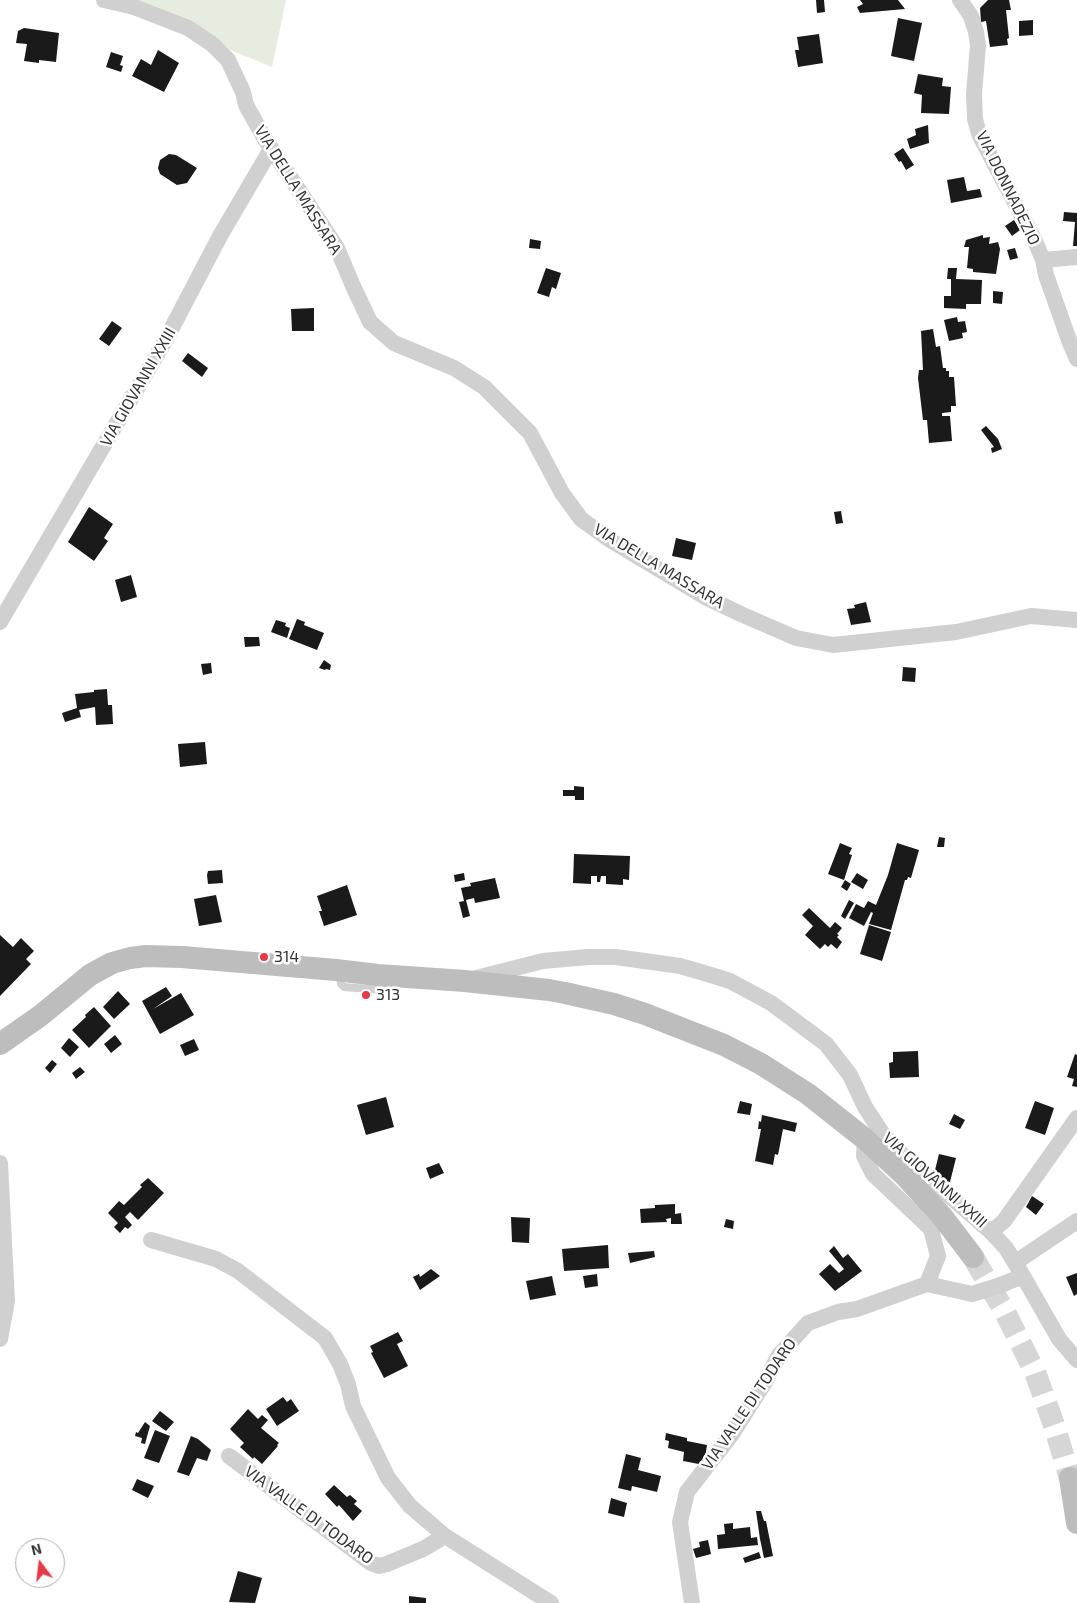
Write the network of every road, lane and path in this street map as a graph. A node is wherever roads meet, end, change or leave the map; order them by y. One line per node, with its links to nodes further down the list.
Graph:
1 (104, 0): 3 (street, VIA DELLA MASSARA)
2 (960, 0): 5 (street, VIA DONNADEZIO)
3 (271, 149): 7 (street, VIA DELLA MASSARA); 8 (street, VIA GIOVANNI XXIII)
4 (1077, 257): 5 (street, VIA DONNADEZIO)
5 (1043, 260): 6 (street, VIA DONNADEZIO)
6 (1077, 359)
7 (1077, 620)
8 (0, 622)
9 (465, 981): 10 (main road, VIA GIOVANNI XXIII); 12 (main road, VIA GIOVANNI XXIII); 15 (street, VIA GIOVANNI XXIII)
10 (0, 1044)
11 (1077, 1118): 15 (street)
12 (866, 1139): 17 (main road, VIA GIOVANNI XXIII); 19 (street)
13 (0, 1163): 20 (street)
14 (1077, 1221): 18 (street)
15 (991, 1232): 18 (street, VIA GIOVANNI XXIII)
16 (152, 1240): 25 (street)
17 (973, 1257)
18 (1020, 1269): 19 (street); 21 (street, VIA GIOVANNI XXIII)
19 (927, 1284): 27 (street, VIA VALLE DI TODARO)
20 (0, 1339)
21 (1077, 1360)
22 (229, 1456): 25 (street, VIA VALLE DI TODARO)
23 (1070, 1478): 24 (main road)
24 (1077, 1523)
25 (445, 1536): 26 (street)
26 (551, 1603)
27 (692, 1603)

